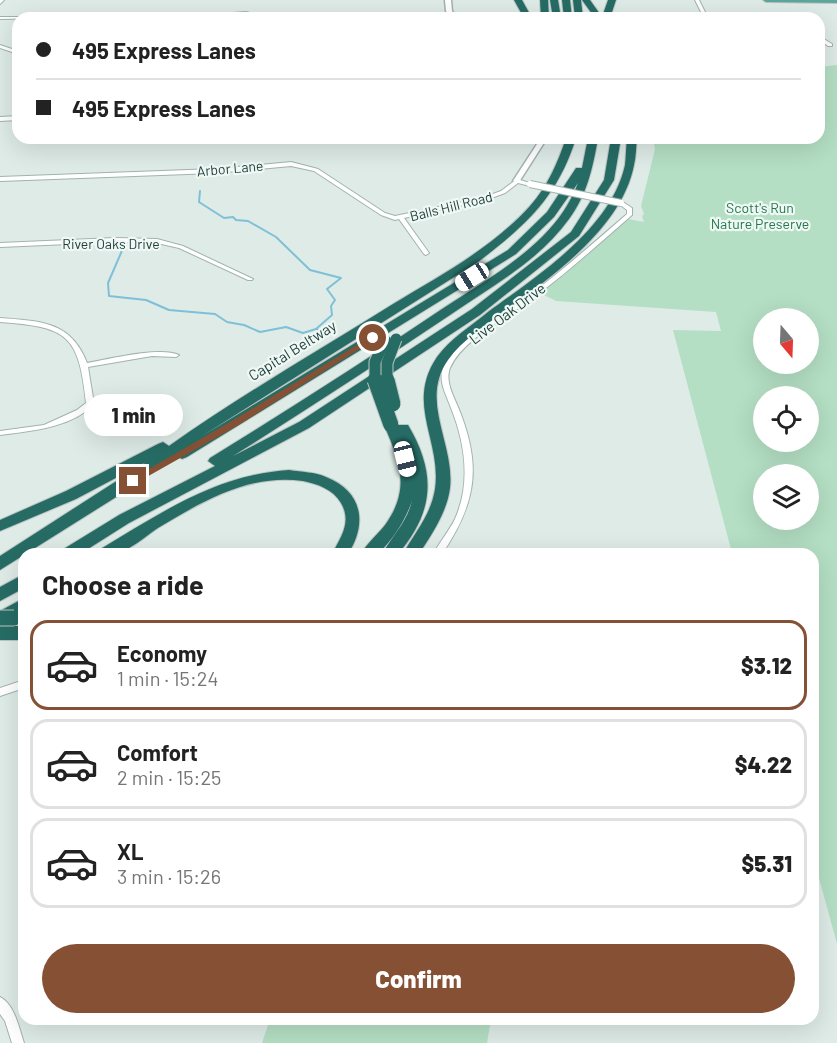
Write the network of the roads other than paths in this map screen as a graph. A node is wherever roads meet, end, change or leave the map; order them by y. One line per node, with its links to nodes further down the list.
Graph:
1 (766, 0): 3 (main road)
2 (823, 0): 3 (main road)
3 (837, 1)
4 (825, 41): 5 (street)
5 (830, 45)
6 (540, 144): 15 (street, Balls Hill Road)
7 (569, 144): 25 (highway, Capital Beltway)
8 (585, 144): 18 (highway)
9 (592, 144): 22 (highway)
10 (615, 144): 14 (highway)
11 (623, 144): 14 (highway)
12 (632, 144): 37 (highway)
13 (0, 179): 16 (street, Arbor Lane)
14 (609, 180): 29 (highway)
15 (517, 181): 16 (street, Balls Hill Road); 38 (street, Live Oak Drive, bridge)
16 (401, 218): 19 (street)
17 (0, 245): 20 (street, River Oaks Drive)
18 (512, 252): 22 (highway); 28 (highway)
19 (426, 253)
20 (250, 279)
21 (0, 320): 24 (street)
22 (390, 343): 26 (highway, bridge); 29 (highway)
23 (176, 355): 24 (street)
24 (86, 364): 27 (street)
25 (216, 419): 28 (highway, Capital Beltway); 30 (highway)
26 (396, 424): 35 (highway); 36 (highway)
27 (0, 433)
28 (116, 490): 31 (highway, Capital Beltway)
29 (124, 519): 32 (highway)
30 (0, 526)
31 (25, 548)
32 (77, 548)
33 (114, 548): 34 (highway)
34 (343, 548)
35 (374, 548)
36 (393, 548)
37 (414, 548)
38 (440, 548)
39 (18, 553): 40 (highway, Capital Beltway)
40 (0, 564)
41 (18, 584): 42 (highway)
42 (0, 595)
43 (0, 633): 44 (highway)
44 (18, 633)
45 (18, 686): 46 (street)
46 (0, 692)
47 (0, 1003): 48 (street)
48 (18, 1043)

